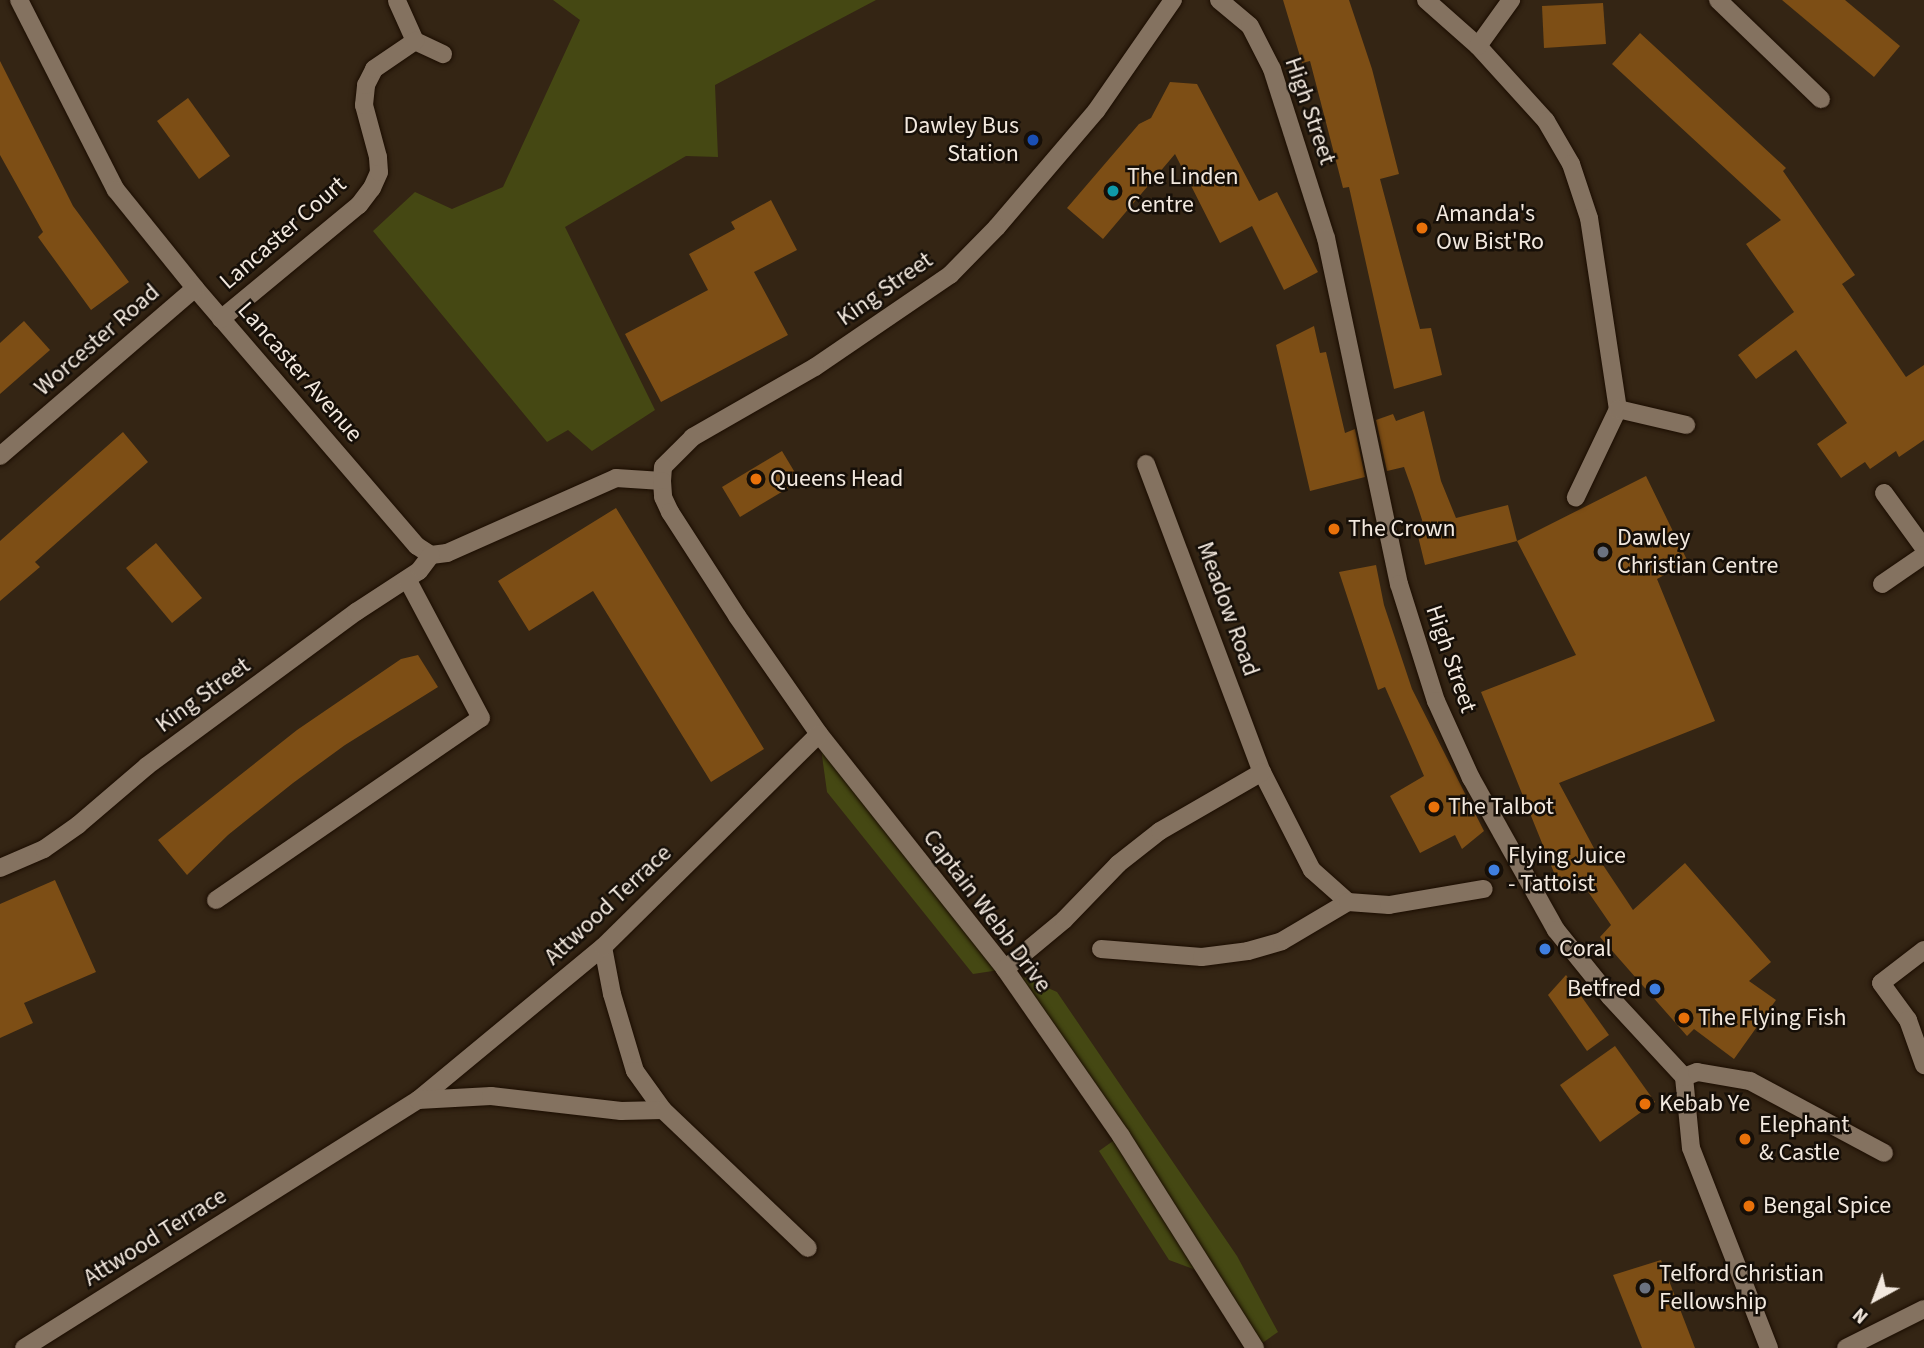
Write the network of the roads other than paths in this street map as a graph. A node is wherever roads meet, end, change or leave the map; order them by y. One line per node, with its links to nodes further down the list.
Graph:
1 (19, 0): 12 (street, Lancaster Avenue)
2 (1173, 0): 18 (street, King Street)
3 (1219, 0): 37 (street, High Street)
4 (1426, 0): 9 (street)
5 (1511, 0): 9 (street)
6 (1718, 0): 11 (street)
7 (397, 1): 8 (street)
8 (415, 41): 10 (street); 13 (street, Lancaster Court)
9 (1478, 46): 14 (street)
10 (443, 54)
11 (1821, 100)
12 (195, 288): 13 (street, Lancaster Avenue); 16 (street, Worcester Road)
13 (221, 318): 22 (street, Lancaster Avenue)
14 (1618, 410): 15 (street); 20 (street)
15 (1686, 425)
16 (0, 456)
17 (1146, 464): 27 (street, Meadow Road)
18 (662, 481): 22 (street); 26 (street, Captain Webb Drive)
19 (1884, 493): 21 (street)
20 (1576, 497)
21 (1924, 548)
22 (431, 555): 24 (street, King Street)
23 (1924, 555): 25 (street)
24 (407, 579): 28 (street, King Street); 30 (street)
25 (1882, 584)
26 (819, 734): 32 (street, Attwood Terrace); 35 (street, Captain Webb Drive)
27 (1262, 772): 31 (street, Meadow Road); 35 (street)
28 (0, 868)
29 (1484, 889): 31 (street)
30 (216, 900)
31 (1348, 902): 33 (street)
32 (603, 947): 38 (street, Attwood Terrace); 39 (street)
33 (1101, 950)
34 (1924, 950): 36 (street)
35 (1006, 969): 44 (street, Captain Webb Drive)
36 (1924, 1065)
37 (1684, 1077): 40 (street); 45 (street)
38 (418, 1100): 39 (street, Attwood Terrace); 43 (street, Attwood Terrace)
39 (663, 1110): 41 (street)
40 (1884, 1153)
41 (808, 1248)
42 (1924, 1309): 46 (street)
43 (24, 1348)
44 (1255, 1348)
45 (1769, 1348)
46 (1846, 1348)

